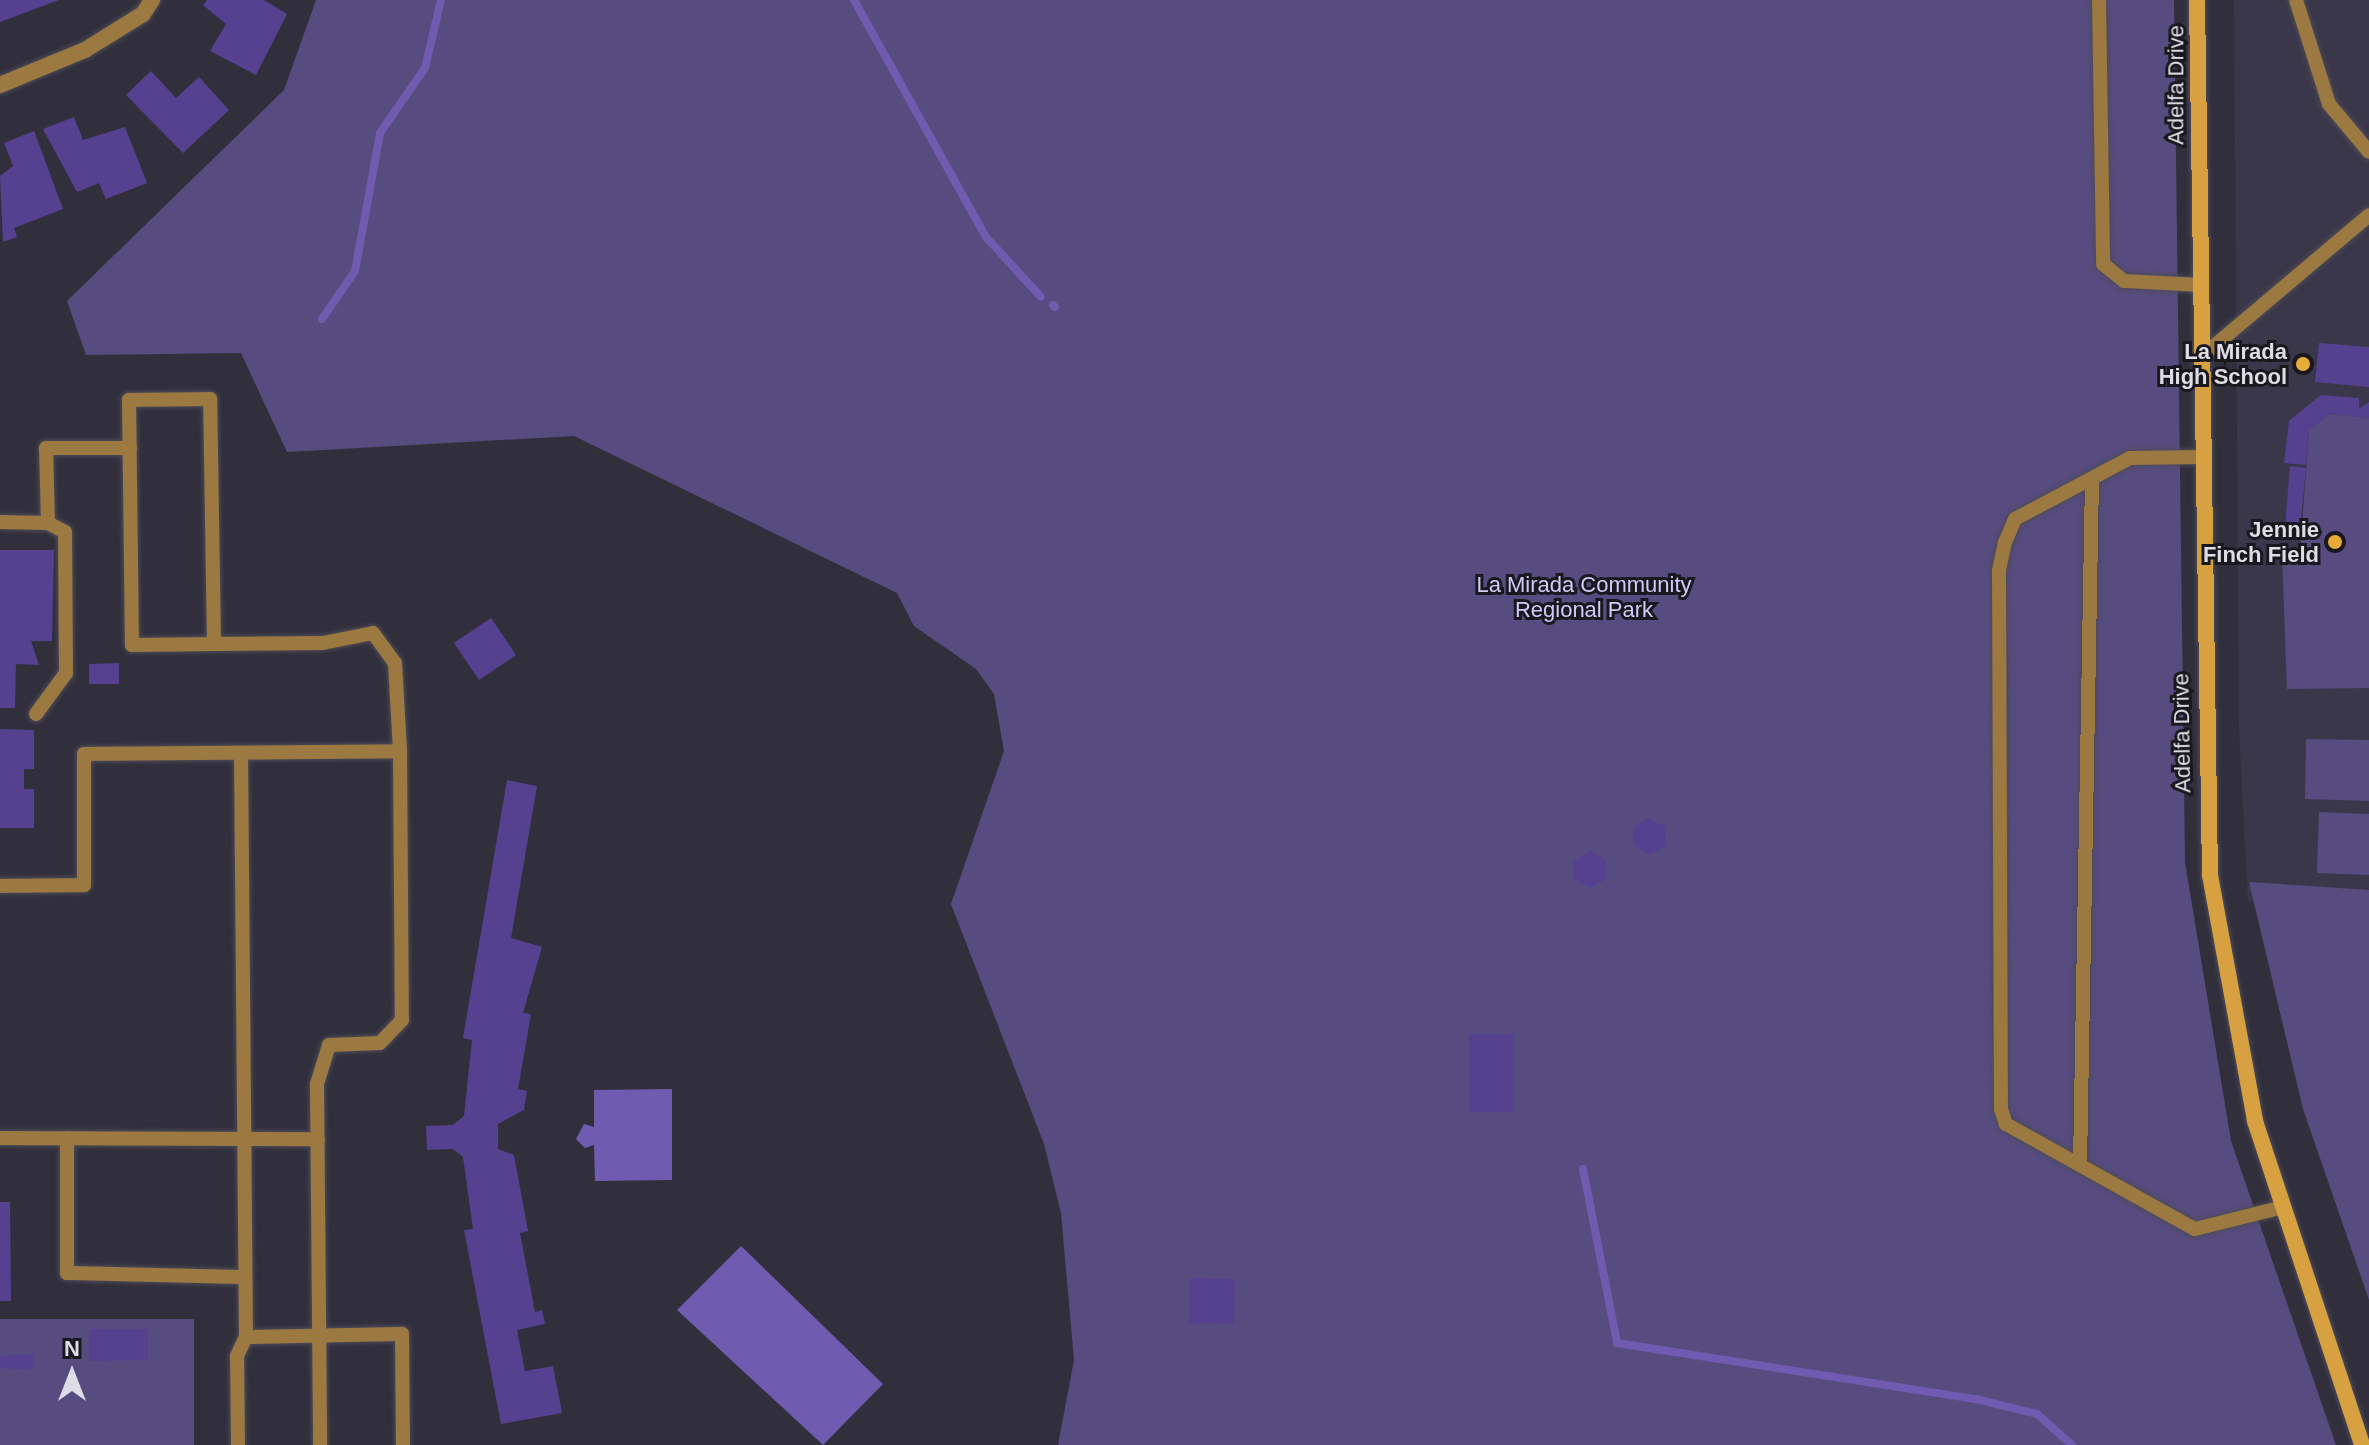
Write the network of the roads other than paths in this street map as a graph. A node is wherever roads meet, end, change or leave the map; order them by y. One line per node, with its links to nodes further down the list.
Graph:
1 (152, 0): 5 (street)
2 (2099, 0): 8 (lane)
3 (2197, 0): 8 (street, Adelfa Drive)
4 (2296, 0): 6 (lane)
5 (0, 85)
6 (2369, 152)
7 (2369, 215): 9 (lane)
8 (2200, 285): 9 (street, Adelfa Drive)
9 (2200, 358): 11 (street, Adelfa Drive)
10 (130, 448): 14 (lane); 15 (lane); 15 (lane)
11 (2201, 457): 12 (lane); 25 (street, Adelfa Drive)
12 (2092, 479): 24 (lane); 24 (lane)
13 (0, 522): 14 (lane)
14 (48, 523): 16 (lane)
15 (214, 644): 17 (lane)
16 (36, 714)
17 (400, 751): 18 (lane); 23 (lane)
18 (241, 753): 19 (lane); 22 (lane)
19 (0, 886)
20 (0, 1138): 21 (lane)
21 (67, 1138): 22 (lane); 26 (lane)
22 (243, 1139): 23 (lane); 26 (lane)
23 (318, 1139): 27 (lane)
24 (2080, 1165): 25 (lane)
25 (2283, 1207): 32 (street, Adelfa Drive)
26 (245, 1277): 28 (lane)
27 (319, 1336): 28 (lane); 30 (lane); 31 (lane)
28 (246, 1337): 29 (lane)
29 (238, 1445)
30 (320, 1445)
31 (403, 1445)
32 (2362, 1445)

